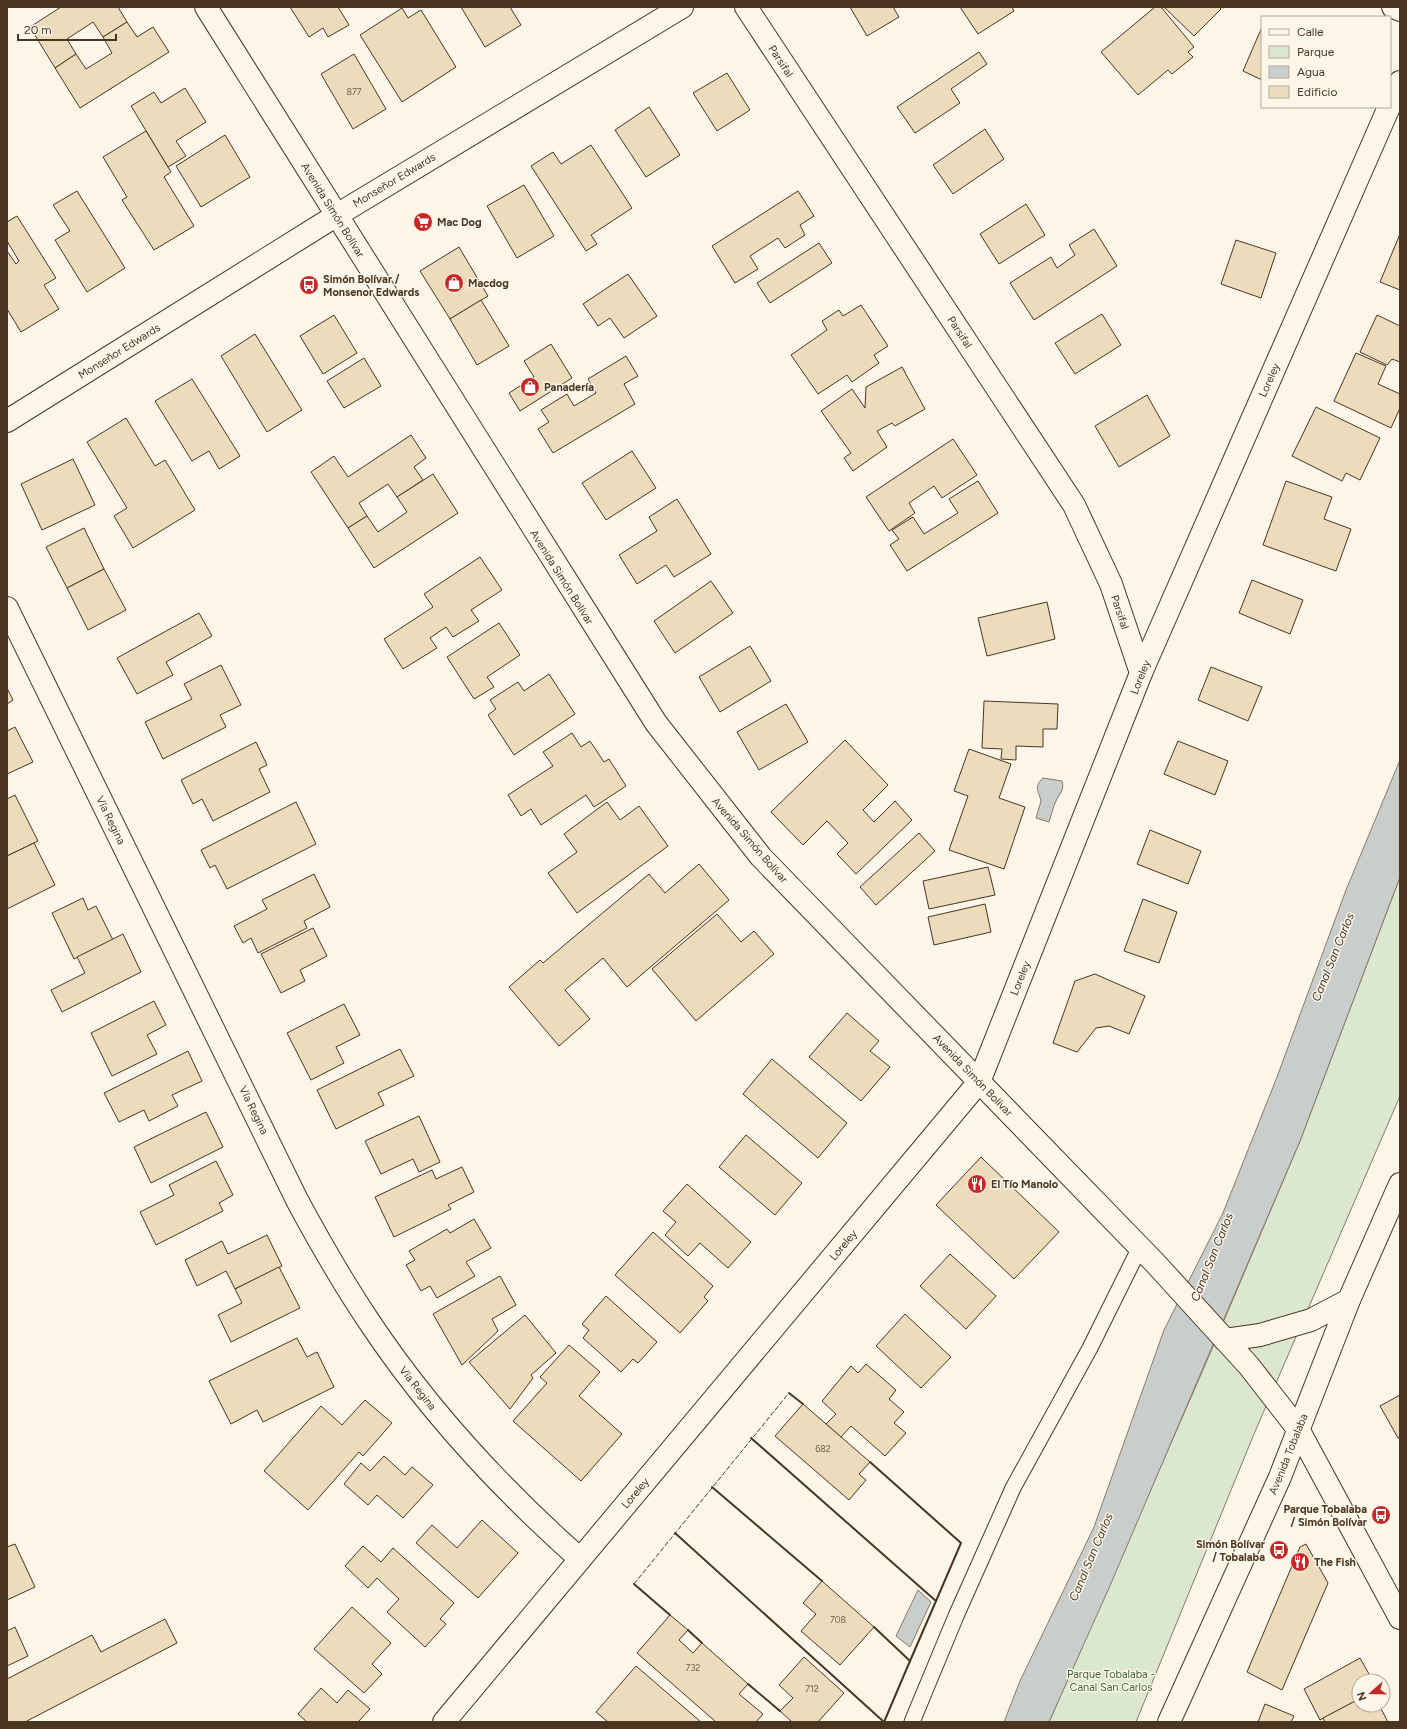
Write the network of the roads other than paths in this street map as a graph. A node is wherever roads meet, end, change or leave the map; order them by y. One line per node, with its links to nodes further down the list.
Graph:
1 (206, 7): 9 (street, Avenida Simón Bolívar)
2 (682, 7): 9 (street, Monseñor Edwards)
3 (746, 7): 12 (street, Parsifal)
4 (1393, 7): 5 (street)
5 (1400, 10)
6 (1400, 82): 7 (street, Loreley)
7 (1391, 104)
8 (1389, 108): 12 (street, Loreley)
9 (336, 215): 10 (street, Monseñor Edwards); 13 (street, Avenida Simón Bolívar)
10 (7, 421)
11 (7, 608): 19 (street, Vía Regina)
12 (1141, 673): 13 (street, Loreley)
13 (979, 1082): 15 (street, Avenida Simón Bolívar); 19 (street, Loreley)
14 (1400, 1184): 16 (street, Avenida Tobalaba)
15 (1140, 1247): 17 (street, Avenida Simón Bolívar); 22 (lane)
16 (1349, 1300): 17 (street); 18 (street, Avenida Tobalaba)
17 (1221, 1336): 18 (street, Avenida Simón Bolívar)
18 (1298, 1429): 20 (street, Avenida Simón Bolívar); 23 (street, Avenida Tobalaba)
19 (580, 1559): 21 (street, Loreley)
20 (1400, 1618)
21 (444, 1722)
22 (912, 1722)
23 (1169, 1722)

